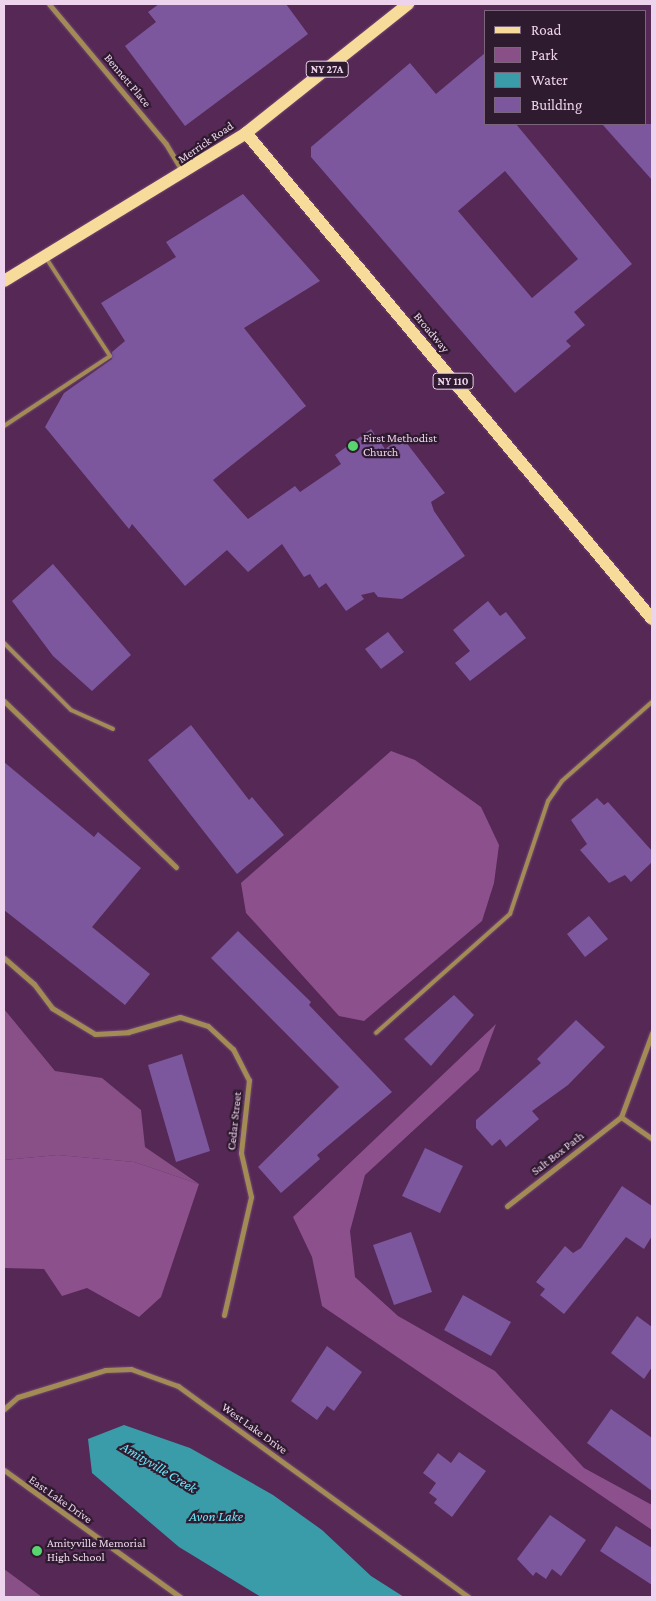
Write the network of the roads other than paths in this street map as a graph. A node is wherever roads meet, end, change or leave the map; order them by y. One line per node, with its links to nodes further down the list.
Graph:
1 (49, 4): 4 (street, Bennett Place)
2 (408, 4): 3 (main road, Merrick Road / NY 27A)
3 (246, 133): 4 (main road, Merrick Road / NY 27A); 8 (main road, Broadway / NY 110)
4 (185, 174): 5 (main road, Merrick Road / NY 27A)
5 (44, 256): 6 (main road, Merrick Road / NY 27A); 7 (lane)
6 (4, 281)
7 (4, 426)
8 (652, 619)
9 (4, 643): 12 (lane)
10 (4, 701): 13 (street)
11 (652, 702): 15 (lane)
12 (113, 729)
13 (176, 867)
14 (4, 958): 20 (street, Cedar Street)
15 (376, 1033)
16 (652, 1033): 17 (street)
17 (621, 1118): 18 (street); 19 (street, Salt Box Path)
18 (652, 1139)
19 (507, 1206)
20 (224, 1315)
21 (4, 1409): 24 (street, West Lake Drive)
22 (4, 1470): 23 (street, East Lake Drive)
23 (180, 1597)
24 (468, 1597)

